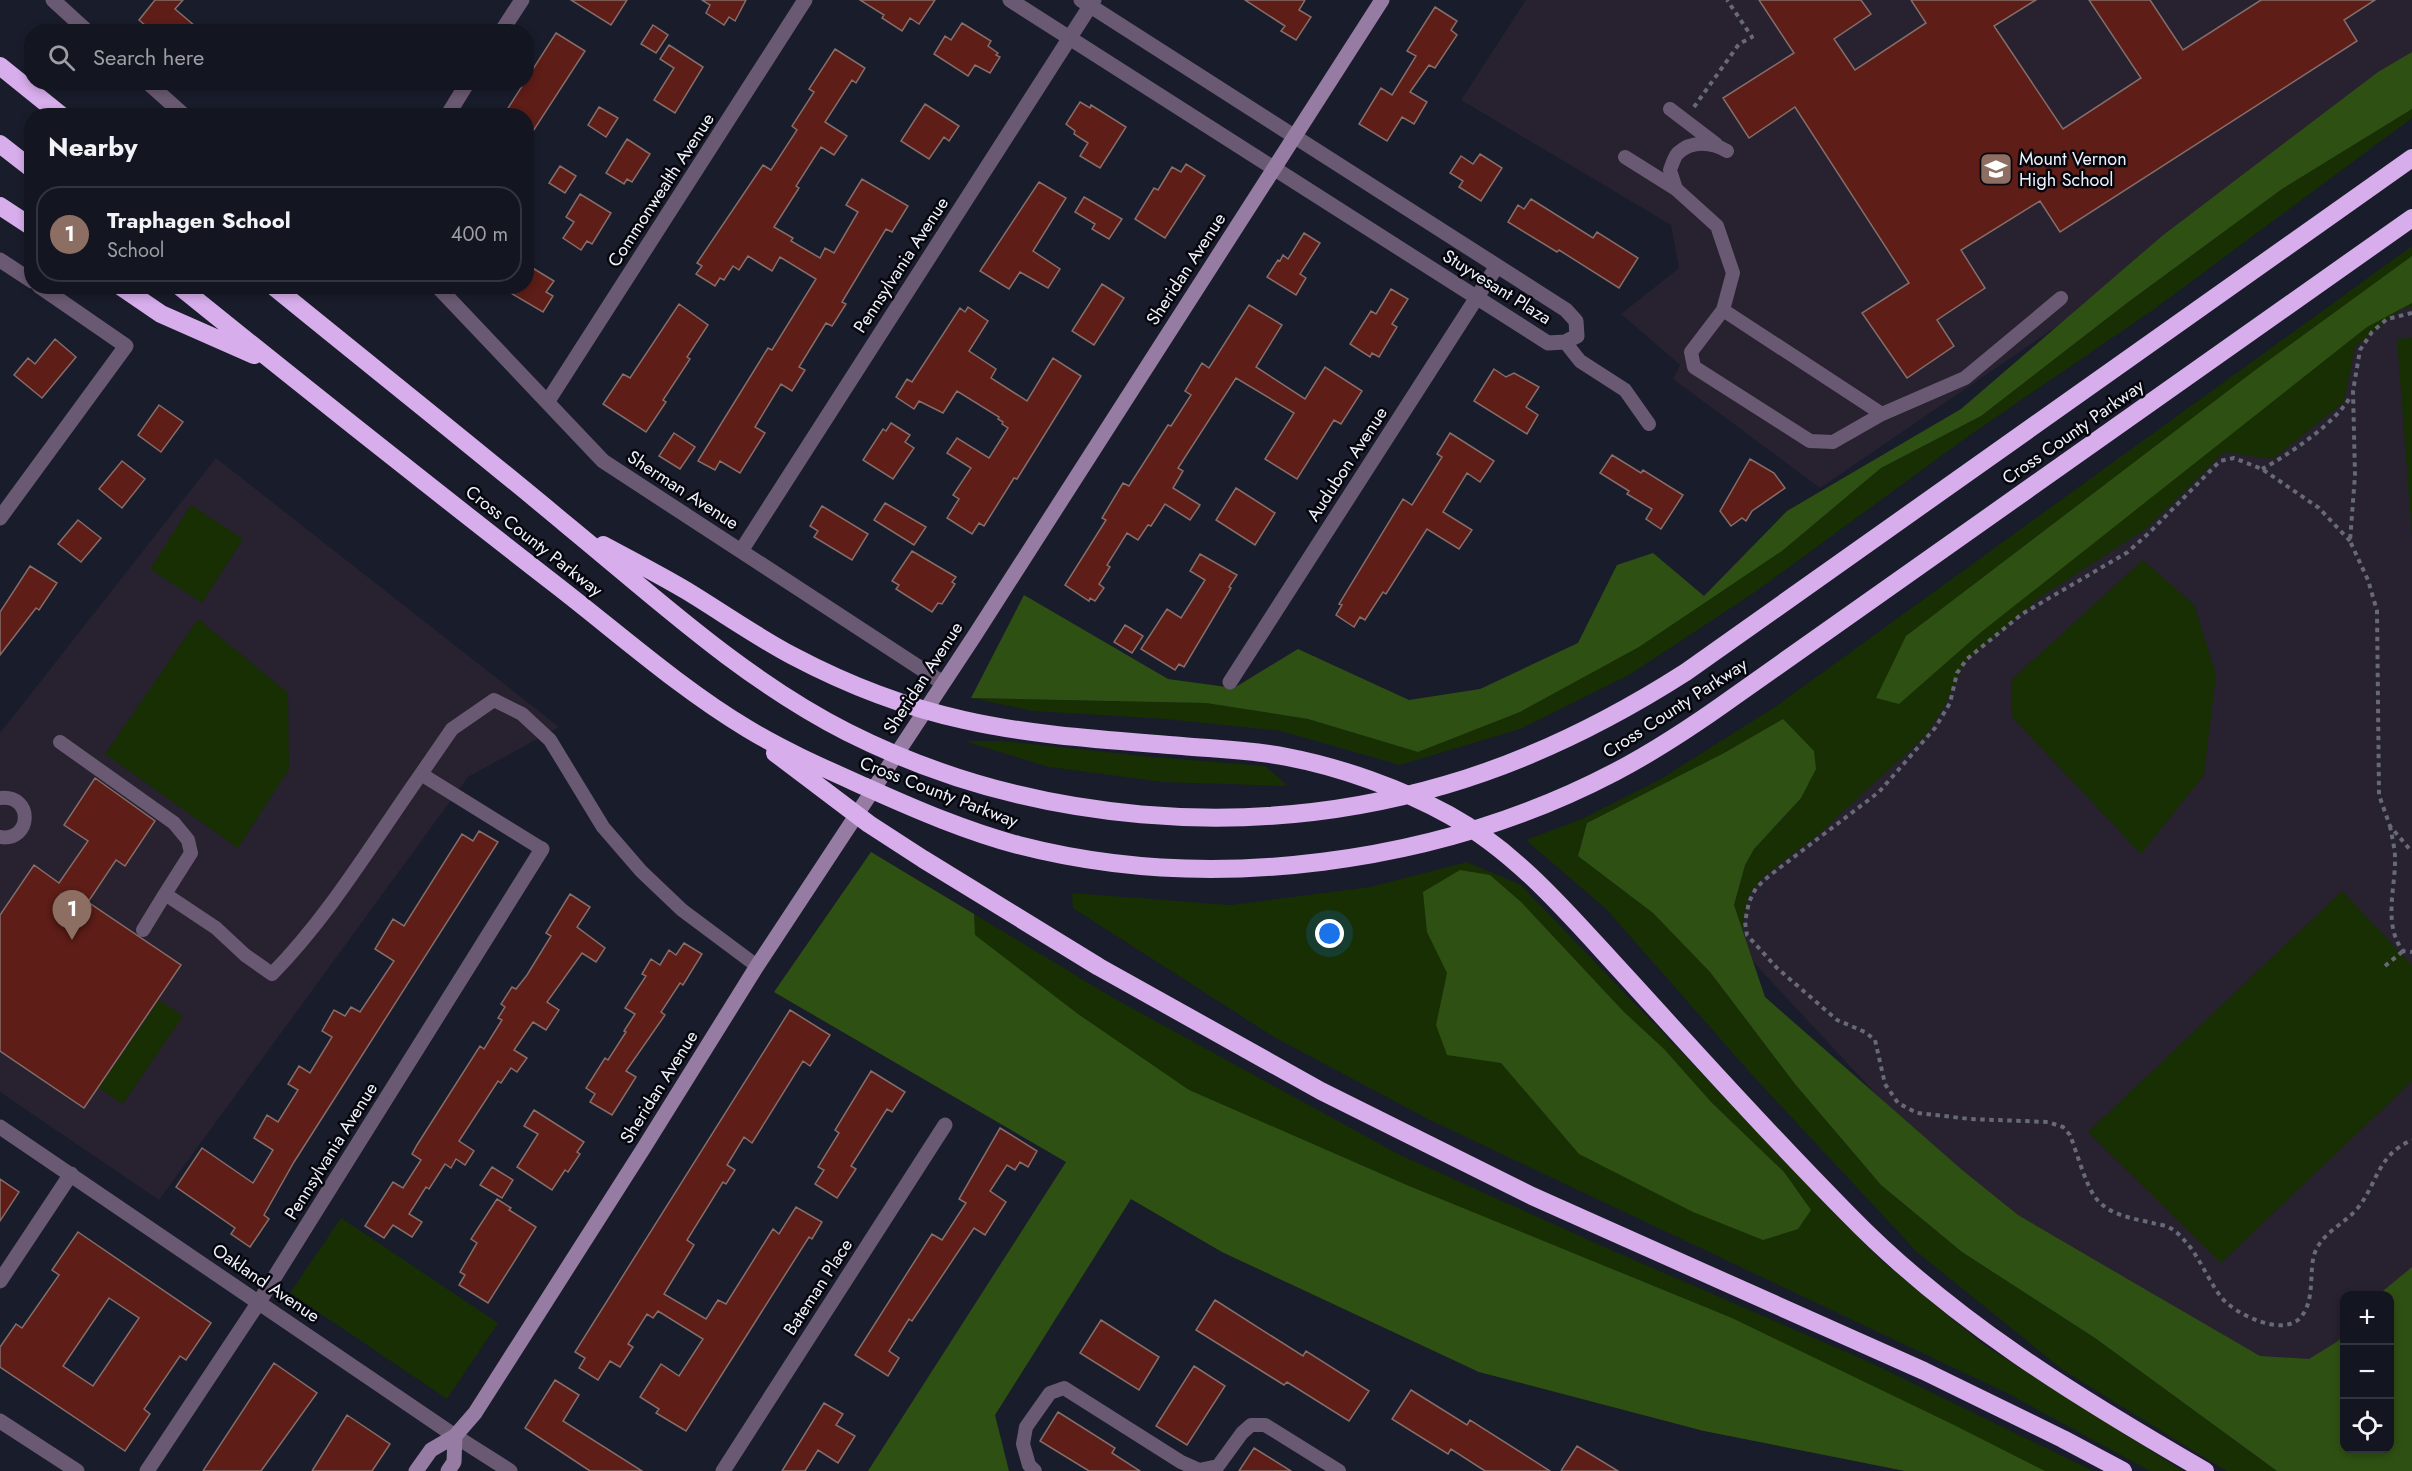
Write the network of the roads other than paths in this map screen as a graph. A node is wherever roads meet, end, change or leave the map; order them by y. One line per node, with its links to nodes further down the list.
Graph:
1 (52, 0): 7 (street)
2 (522, 0): 8 (street)
3 (805, 0): 42 (street, Commonwealth Avenue)
4 (1011, 0): 9 (street, Stuyvesant Plaza)
5 (1382, 0): 19 (street, Sheridan Avenue)
6 (1089, 2): 9 (street, Pennsylvania Avenue); 19 (street, Stuyvesant Plaza)
7 (79, 24)
8 (506, 24)
9 (1070, 39): 24 (street, Stuyvesant Plaza); 47 (street, Pennsylvania Avenue)
10 (0, 66): 11 (highway)
11 (24, 85)
12 (30, 90): 15 (highway)
13 (156, 90): 16 (street)
14 (463, 90): 17 (street)
15 (52, 108)
16 (176, 108)
17 (452, 108)
18 (1670, 109): 25 (lane)
19 (1294, 136): 24 (street, Sheridan Avenue); 30 (street, Stuyvesant Plaza)
20 (0, 144): 23 (highway)
21 (1624, 157): 25 (lane)
22 (2412, 158): 46 (highway, Cross County Parkway)
23 (24, 163)
24 (1273, 168): 37 (street, Stuyvesant Plaza); 49 (street, Sheridan Avenue)
25 (1676, 189): 39 (lane)
26 (0, 206): 28 (highway)
27 (2412, 218): 50 (highway, Cross County Parkway)
28 (24, 222)
29 (0, 260): 31 (street)
30 (1497, 266): 37 (street, Audubon Avenue); 40 (street, Stuyvesant Plaza)
31 (24, 276)
32 (51, 294): 45 (street)
33 (132, 294): 41 (highway)
34 (189, 294): 41 (highway, Cross County Parkway)
35 (283, 294): 46 (highway, Cross County Parkway)
36 (445, 294): 42 (street, Sherman Avenue)
37 (1477, 297): 40 (street, Stuyvesant Plaza); 48 (street, Audubon Avenue)
38 (2061, 298): 43 (lane)
39 (1723, 310): 43 (lane); 43 (lane)
40 (1565, 342): 44 (lane)
41 (279, 366): 50 (highway, Cross County Parkway)
42 (548, 401): 47 (street, Sherman Avenue)
43 (1882, 414)
44 (1649, 424)
45 (0, 519)
46 (565, 523): 75 (highway)
47 (741, 552): 49 (street, Sherman Avenue)
48 (1230, 682)
49 (944, 683): 58 (street, Sheridan Avenue)
50 (724, 714): 74 (highway)
51 (60, 742): 56 (lane)
52 (421, 774): 55 (lane); 56 (lane); 58 (lane)
53 (0, 798): 54 (lane)
54 (0, 837)
55 (542, 849): 63 (street, Pennsylvania Avenue)
56 (165, 894): 57 (lane)
57 (143, 930)
58 (757, 966): 65 (street, Sheridan Avenue)
59 (945, 1125): 71 (street, Bateman Place)
60 (0, 1126): 61 (street, Oakland Avenue)
61 (71, 1174): 62 (street); 63 (street, Oakland Avenue)
62 (0, 1281)
63 (259, 1302): 65 (street, Oakland Avenue); 67 (street, Pennsylvania Avenue)
64 (0, 1421): 66 (street)
65 (455, 1436): 68 (street, Sheridan Avenue); 69 (street); 70 (street, Oakland Avenue)
66 (77, 1471)
67 (147, 1471)
68 (416, 1471)
69 (448, 1471)
70 (510, 1471)
71 (723, 1471)
72 (1035, 1471): 73 (lane)
73 (1339, 1471)
74 (2123, 1471)
75 (2205, 1471)

